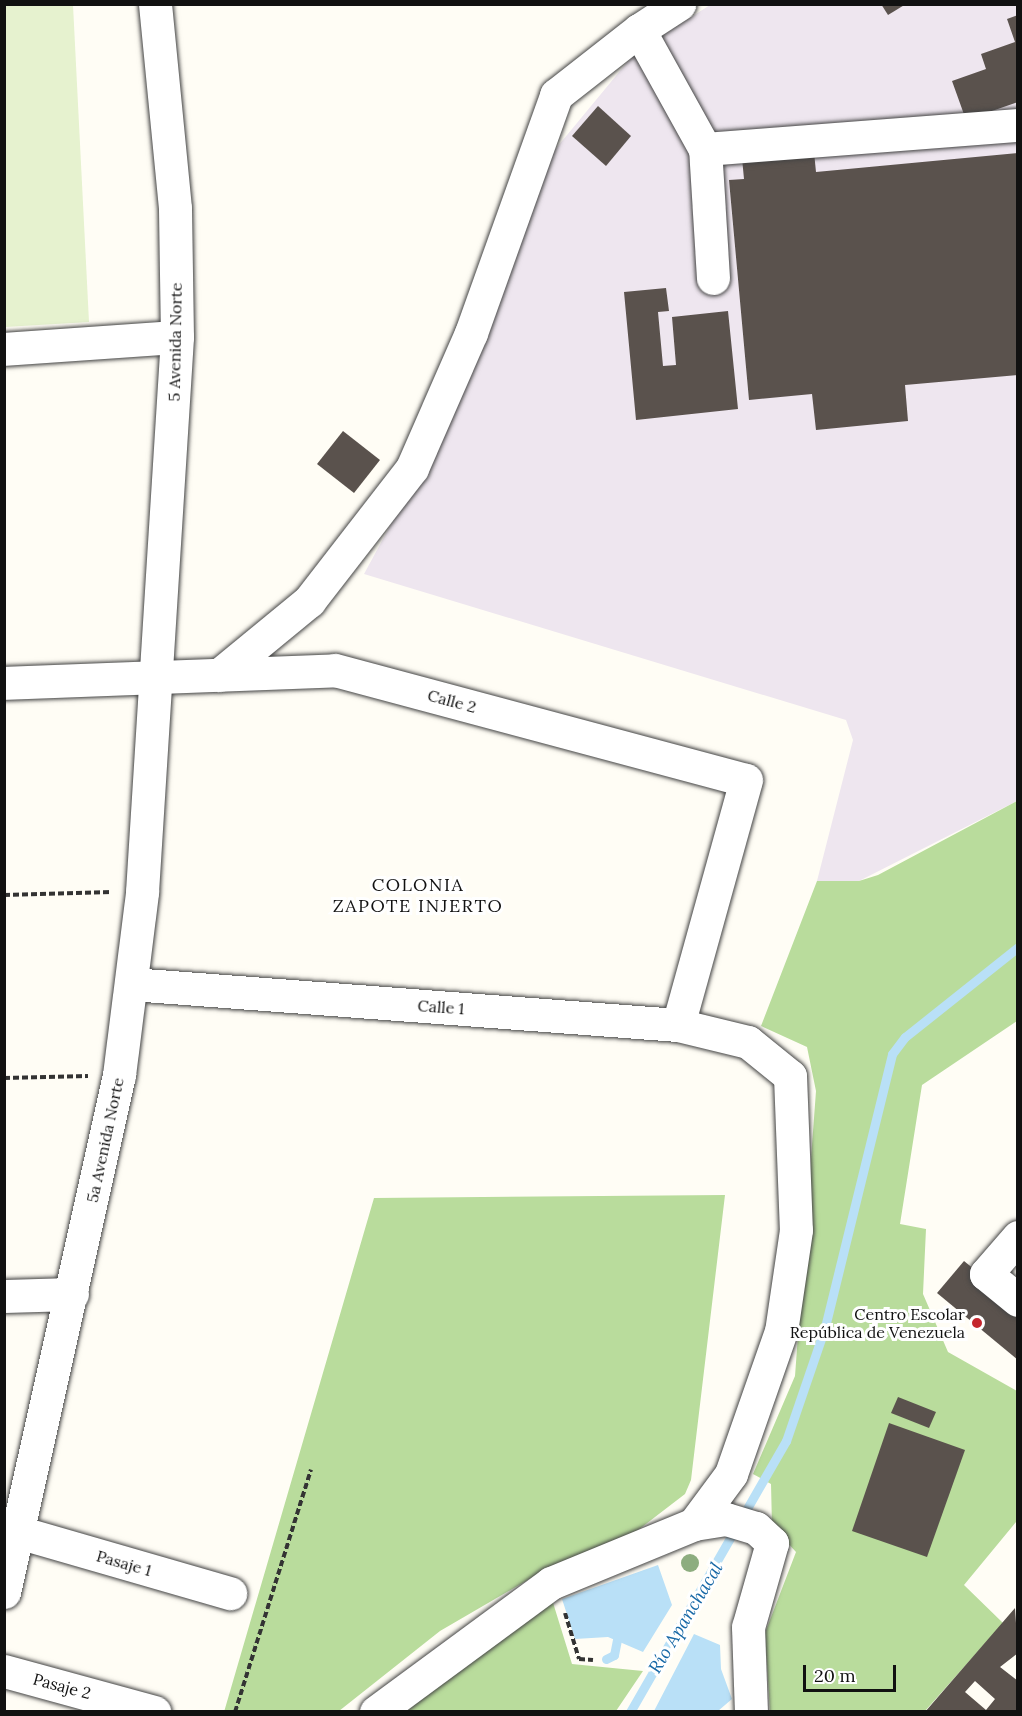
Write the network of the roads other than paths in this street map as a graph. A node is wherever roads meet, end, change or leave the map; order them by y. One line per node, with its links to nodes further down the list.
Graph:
1 (155, 4): 5 (street, 5 Avenida Norte)
2 (181, 4): 5 (street)
3 (679, 4): 4 (street)
4 (639, 30): 7 (street); 11 (street)
5 (164, 55): 9 (street, 5 Avenida Norte)
6 (1017, 125): 7 (street)
7 (705, 149): 8 (street)
8 (713, 278)
9 (177, 337): 10 (street); 12 (street, 5 Avenida Norte)
10 (4, 349)
11 (219, 675): 12 (street, Calle 2); 15 (street, Calle 2)
12 (152, 681): 13 (street, Calle 2); 14 (street, 5a Avenida Norte)
13 (4, 683)
14 (131, 984): 15 (street, Calle 1); 17 (street, 5a Avenida Norte)
15 (678, 1025): 20 (street, Calle 1)
16 (1017, 1237): 19 (street)
17 (72, 1294): 18 (street); 21 (street, 5a Avenida Norte)
18 (4, 1296)
19 (1017, 1300)
20 (694, 1524): 26 (street); 27 (street)
21 (18, 1532): 22 (street, 5a Avenida Norte); 23 (street, Pasaje 1)
22 (4, 1592)
23 (230, 1593)
24 (4, 1671): 25 (street, Pasaje 2)
25 (154, 1712)
26 (376, 1712)
27 (751, 1712)

